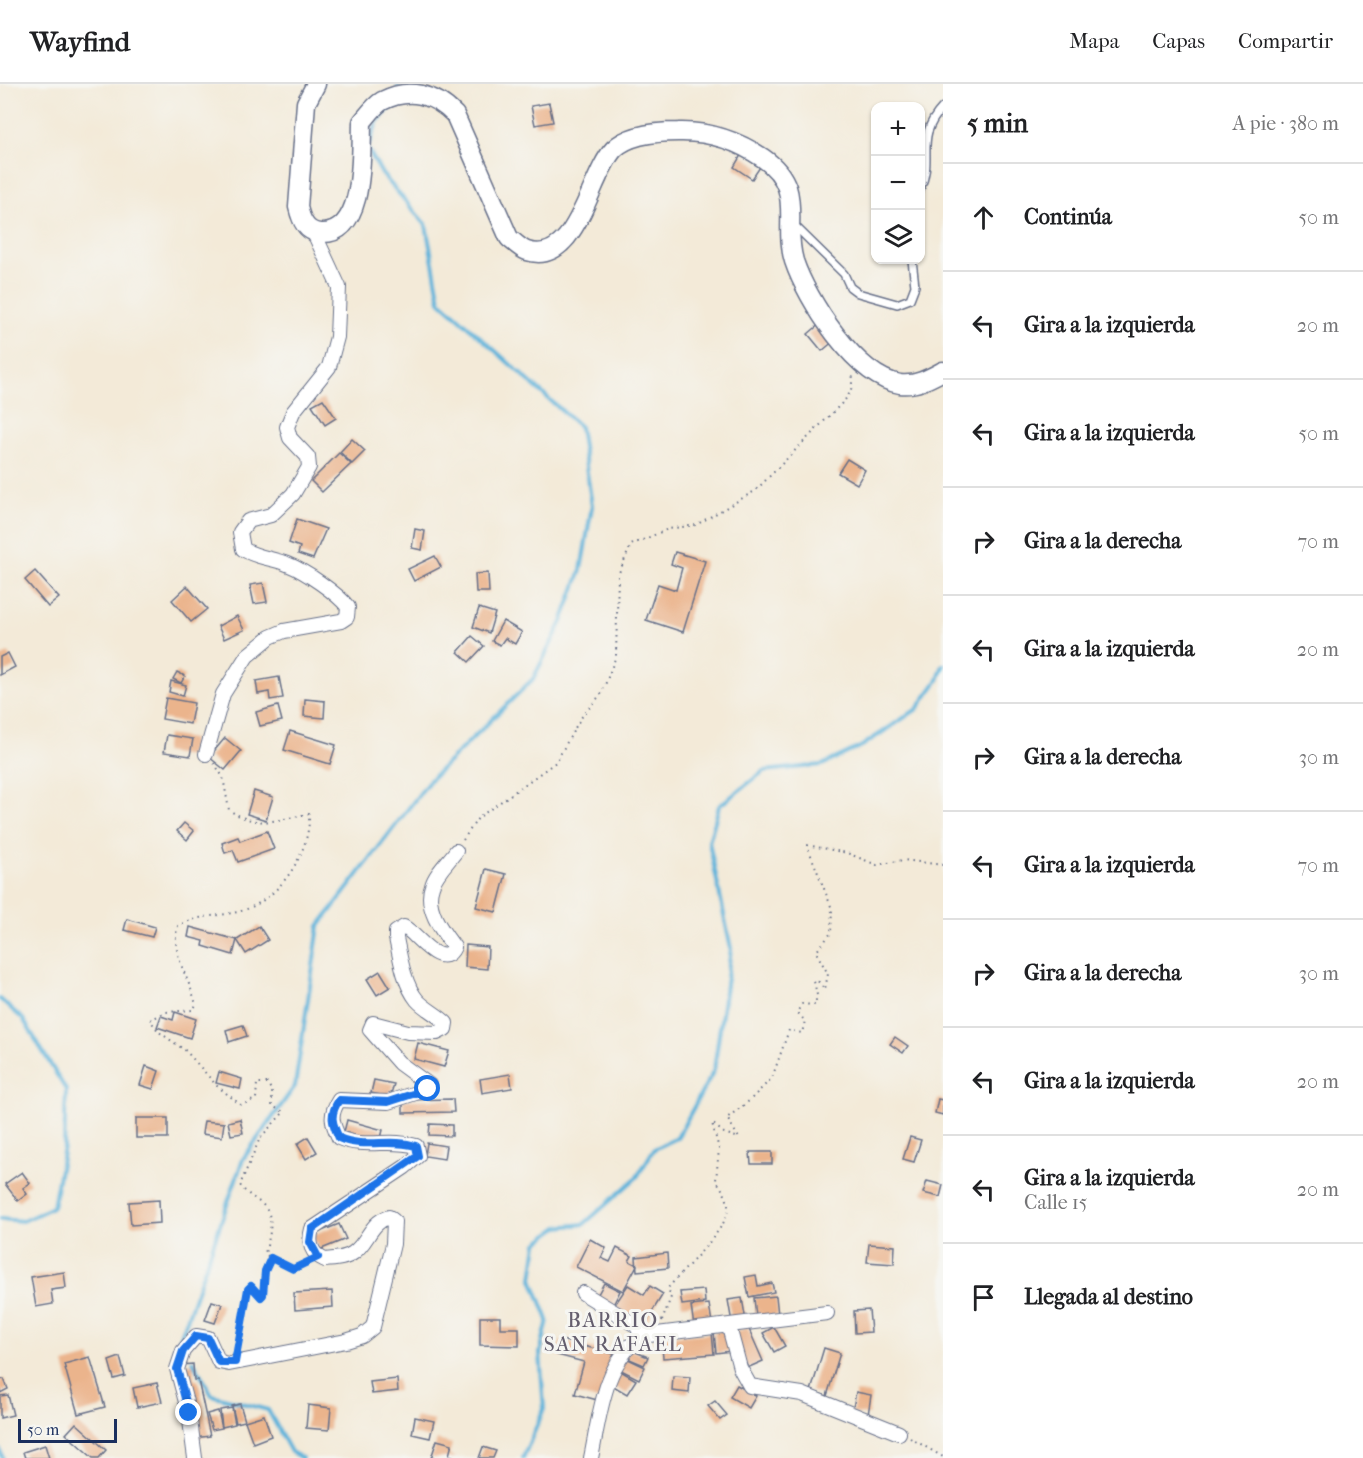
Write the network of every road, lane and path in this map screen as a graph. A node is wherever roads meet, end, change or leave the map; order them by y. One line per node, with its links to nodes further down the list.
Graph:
1 (315, 84): 5 (main road)
2 (943, 107): 3 (lane)
3 (925, 172)
4 (792, 223): 5 (main road); 6 (lane); 7 (main road)
5 (314, 233): 9 (street)
6 (912, 264)
7 (862, 362): 8 (main road); 10 (path)
8 (943, 371)
9 (206, 754): 13 (path)
10 (456, 851): 12 (street)
11 (943, 865): 17 (path)
12 (318, 1257): 13 (path); 19 (street)
13 (271, 1258): 19 (path)
14 (583, 1293): 18 (street)
15 (827, 1313): 16 (street)
16 (729, 1327): 17 (street); 20 (street)
17 (658, 1334): 18 (street)
18 (641, 1336): 23 (street)
19 (235, 1362): 22 (street)
20 (899, 1433): 21 (path)
21 (943, 1457)
22 (195, 1458)
23 (591, 1458)

